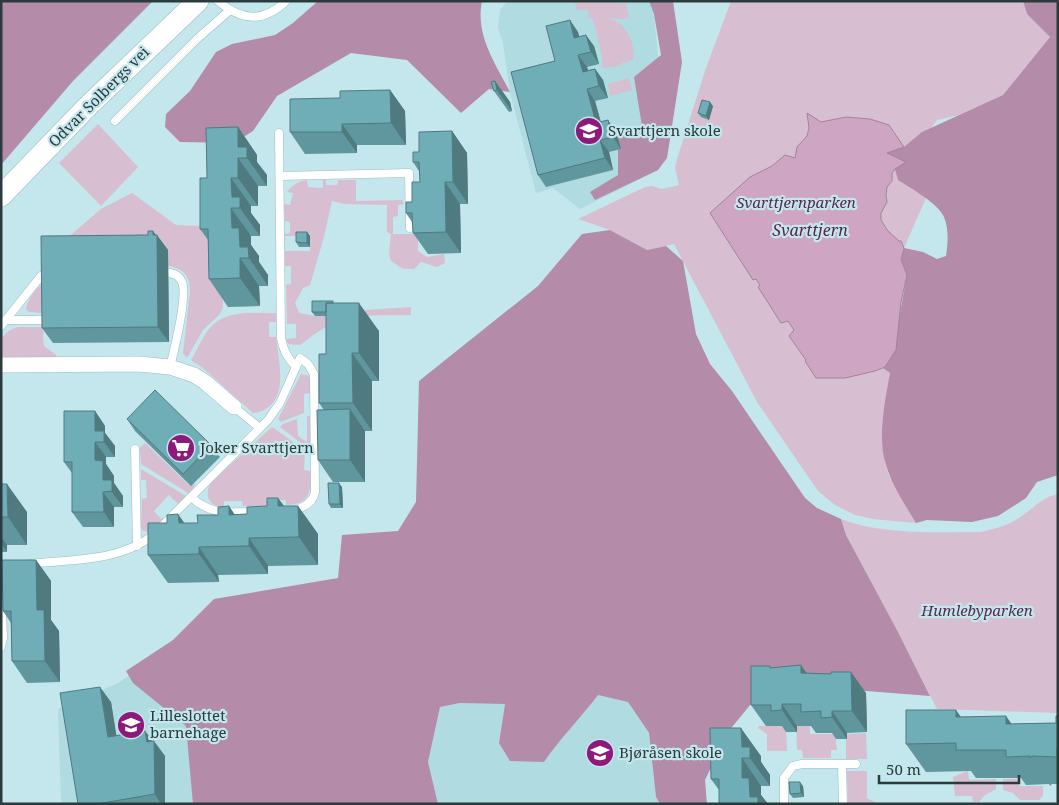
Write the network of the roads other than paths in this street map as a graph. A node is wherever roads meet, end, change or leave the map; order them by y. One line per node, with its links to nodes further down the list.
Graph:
1 (198, 1): 8 (street, Odvar Solbergs vei)
2 (218, 1): 4 (lane)
3 (286, 1): 4 (lane)
4 (230, 10): 5 (lane)
5 (115, 120)
6 (279, 133): 7 (lane)
7 (280, 176): 9 (lane); 17 (lane)
8 (1, 196)
9 (410, 228)
10 (52, 272): 12 (lane)
11 (170, 273): 16 (lane)
12 (8, 320): 13 (lane); 14 (lane)
13 (52, 320)
14 (1, 326)
15 (1, 365): 16 (street)
16 (170, 367): 18 (street)
17 (296, 367): 19 (lane); 23 (lane)
18 (234, 407): 19 (lane)
19 (260, 428): 21 (lane)
20 (135, 449): 24 (lane)
21 (191, 496): 22 (lane); 24 (lane)
22 (264, 511)
23 (282, 511)
24 (137, 546): 25 (lane)
25 (21, 565)
26 (1, 585): 27 (lane)
27 (1, 647)
28 (842, 764): 29 (lane); 30 (lane); 31 (lane)
29 (856, 764)
30 (784, 804)
31 (843, 804)

